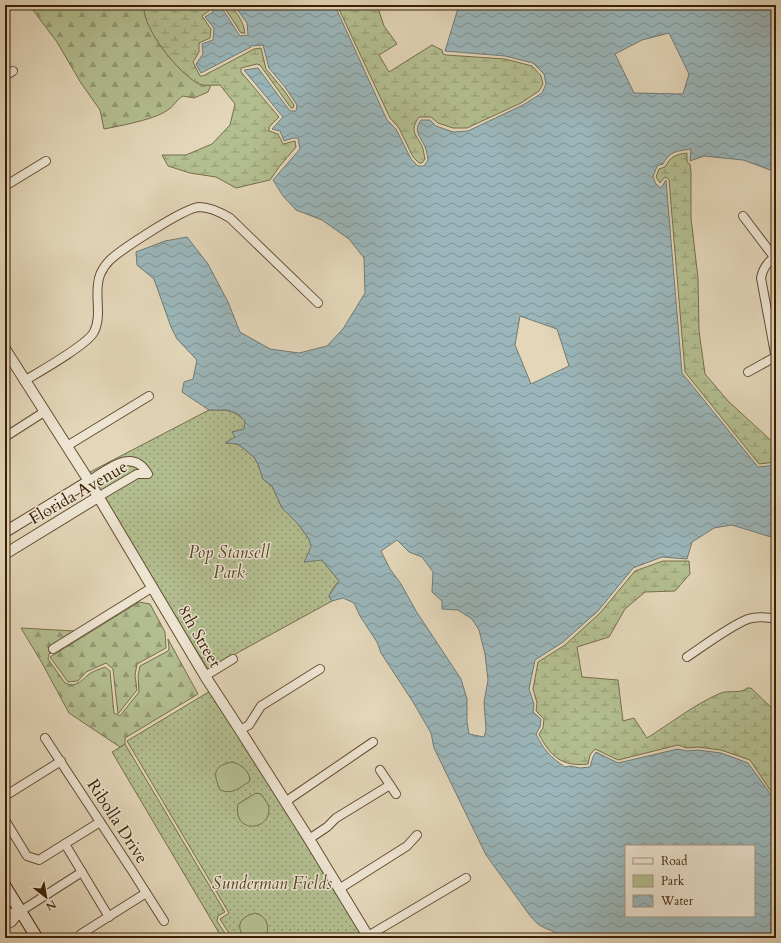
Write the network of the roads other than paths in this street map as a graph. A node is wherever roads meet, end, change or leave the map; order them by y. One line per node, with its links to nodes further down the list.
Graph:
1 (13, 71): 2 (street)
2 (5, 76)
3 (46, 161): 4 (street)
4 (5, 186)
5 (743, 216): 6 (street)
6 (775, 257): 9 (street)
7 (318, 303): 11 (street)
8 (5, 349): 11 (street, 8th Street)
9 (775, 358): 10 (street)
10 (748, 372)
11 (24, 381): 13 (street, 8th Street)
12 (149, 396): 15 (street)
13 (44, 412): 14 (street); 15 (street, 8th Street)
14 (5, 437)
15 (67, 446): 16 (street, 8th Street)
16 (89, 480): 17 (street, 8th Street); 17 (street, Florida Avenue); 18 (street, Florida Avenue)
17 (98, 497): 19 (street, Florida Avenue); 20 (street, 8th Street)
18 (5, 532)
19 (5, 554)
20 (153, 587): 22 (street); 26 (street, 8th Street)
21 (776, 620): 23 (street)
22 (53, 649)
23 (687, 657)
24 (233, 659): 26 (street)
25 (320, 669): 27 (street)
26 (205, 676): 27 (street, 8th Street)
27 (240, 730): 35 (street, 8th Street)
28 (45, 738): 30 (street, Ribolla Drive)
29 (373, 742): 35 (street)
30 (61, 761): 34 (street); 37 (street, Ribolla Drive)
31 (380, 770): 32 (street)
32 (390, 786): 33 (street); 39 (street)
33 (396, 794)
34 (5, 796)
35 (285, 802): 39 (street, 8th Street)
36 (5, 820): 40 (street)
37 (100, 822): 40 (street); 45 (street, Ribolla Drive)
38 (417, 835): 44 (street)
39 (309, 839): 44 (street, 8th Street)
40 (65, 844): 41 (street)
41 (82, 872): 46 (street); 48 (street)
42 (466, 878): 52 (street)
43 (5, 886): 46 (main road)
44 (339, 889): 52 (street, 8th Street)
45 (146, 893): 48 (street); 49 (street, Ribolla Drive)
46 (20, 911): 47 (street); 50 (street); 53 (main road)
47 (5, 914)
48 (109, 917): 51 (street)
49 (164, 921)
50 (5, 926)
51 (81, 934)
52 (369, 937)
53 (37, 938)

